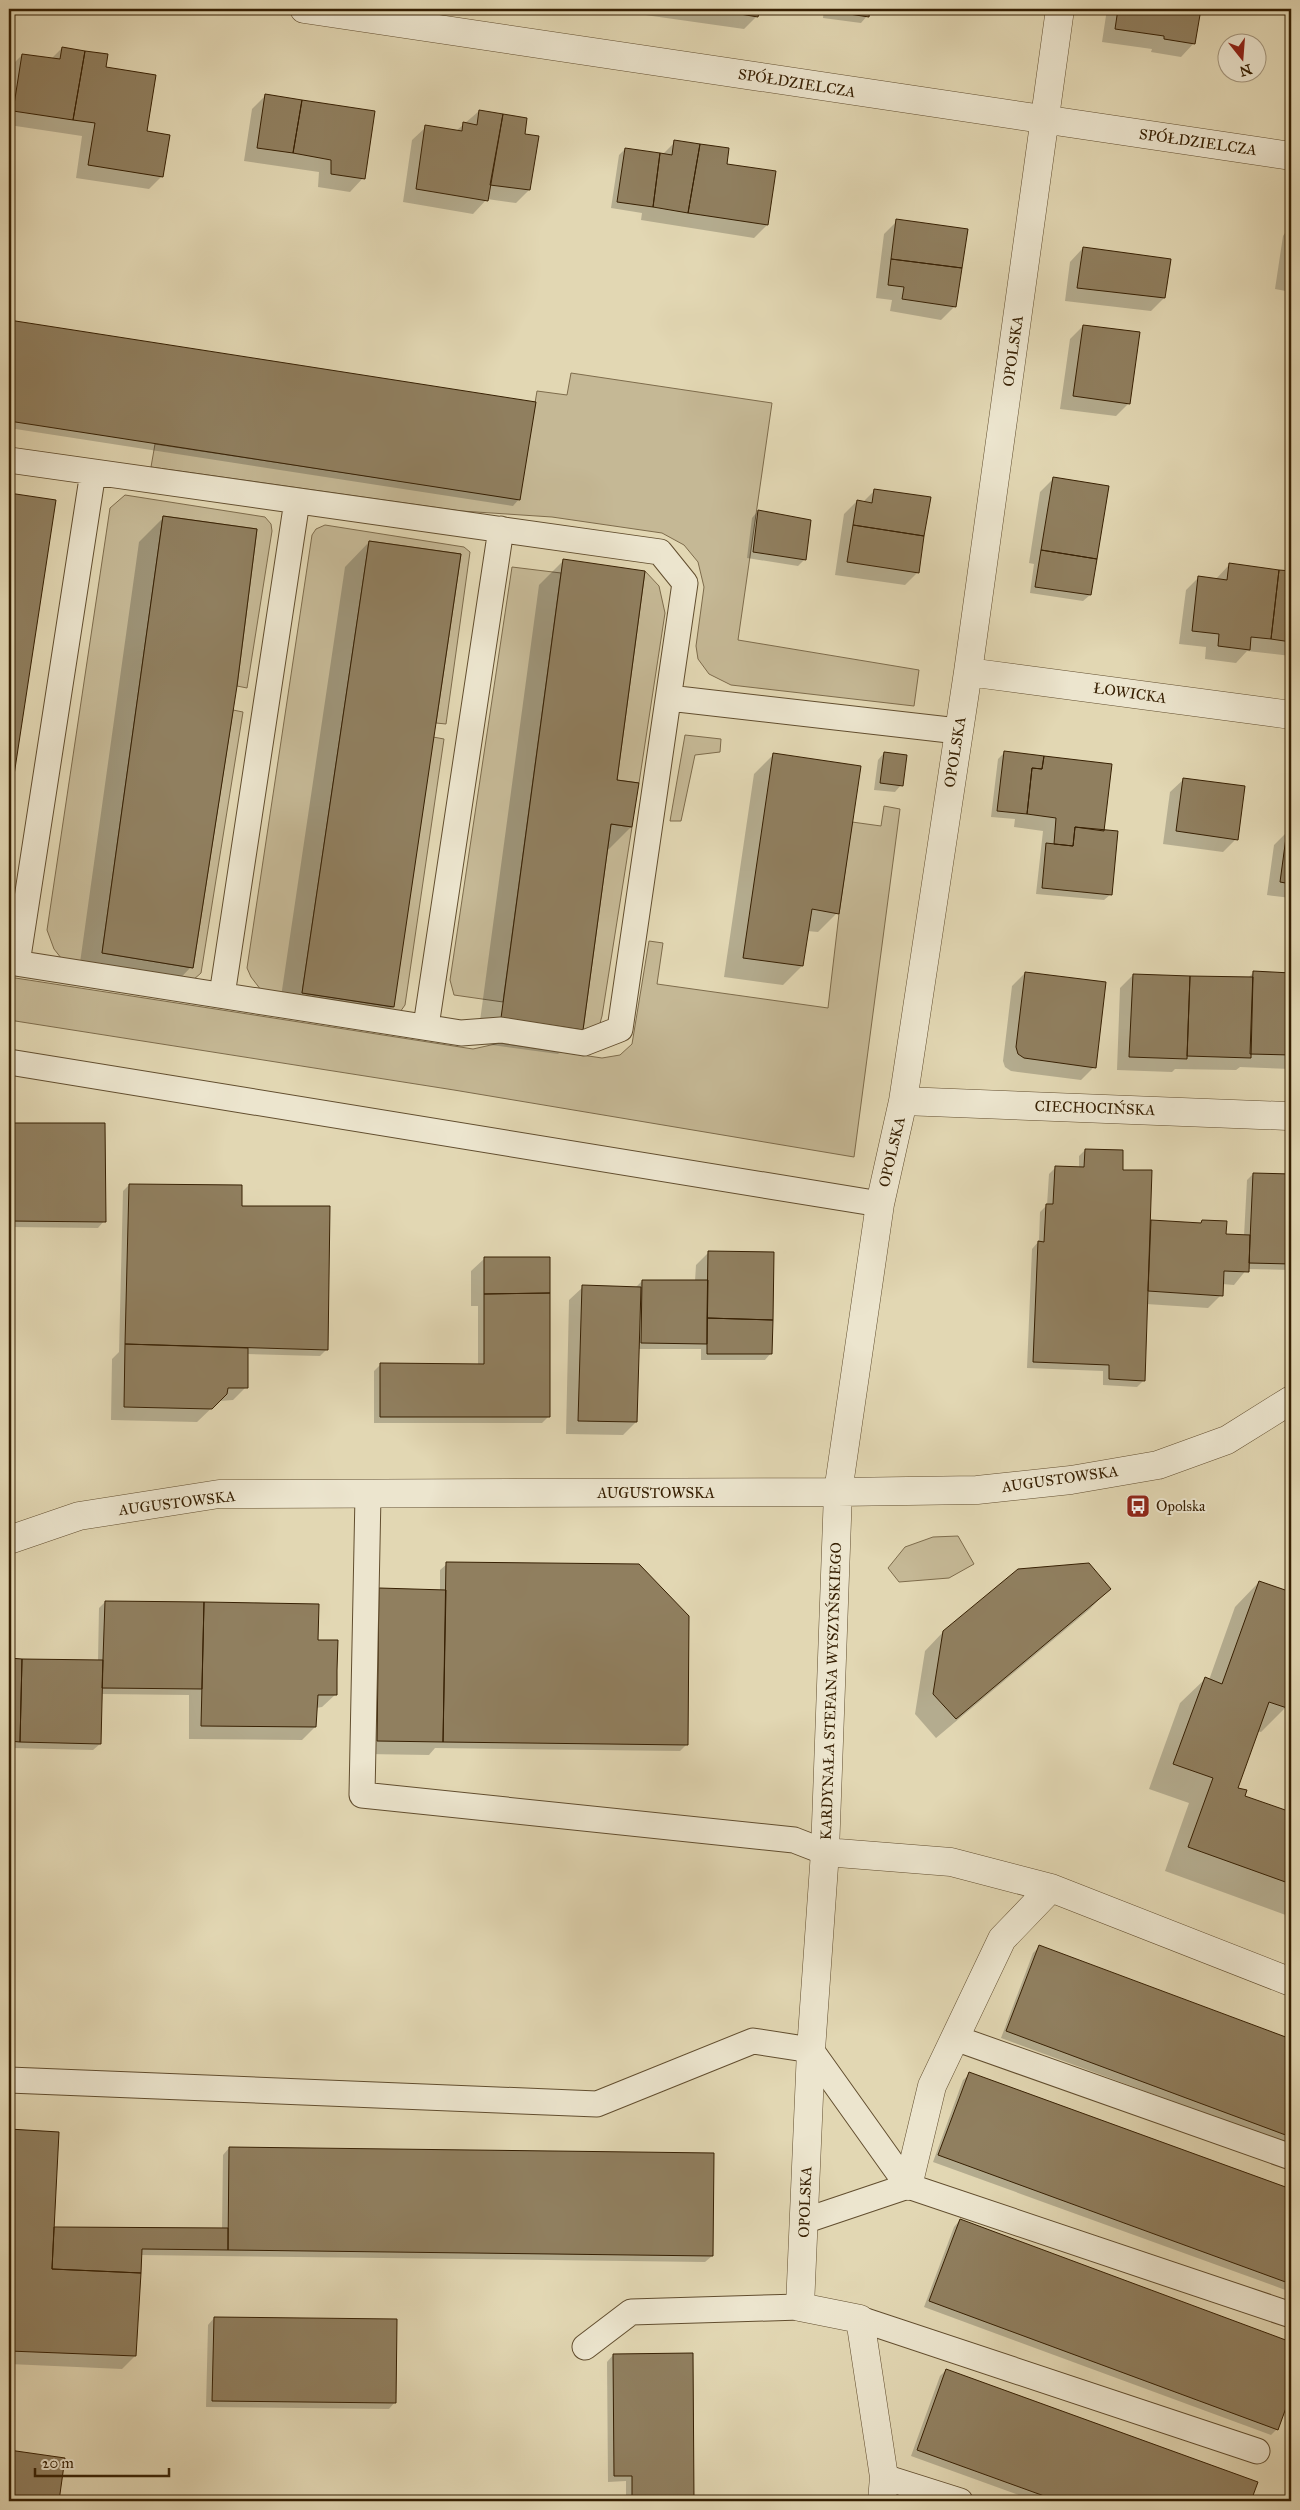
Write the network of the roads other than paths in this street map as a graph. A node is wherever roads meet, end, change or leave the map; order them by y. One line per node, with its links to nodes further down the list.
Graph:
1 (304, 9): 3 (street, SPÓŁDZIELCZA)
2 (1060, 9): 3 (street, OPOLSKA)
3 (1046, 121): 4 (street, SPÓŁDZIELCZA); 9 (street, OPOLSKA)
4 (1291, 156)
5 (9, 460): 6 (lane)
6 (93, 472): 7 (lane); 13 (lane)
7 (297, 501): 8 (lane); 14 (lane)
8 (501, 529): 10 (lane); 15 (lane)
9 (968, 672): 11 (street, ŁOWICKA); 12 (street, OPOLSKA)
10 (669, 698): 12 (lane); 15 (lane)
11 (1291, 715)
12 (958, 731): 17 (street, OPOLSKA)
13 (13, 963): 14 (lane)
14 (222, 995): 15 (lane)
15 (426, 1026)
16 (9, 1062): 19 (lane)
17 (903, 1101): 18 (street, CIECHOCIŃSKA); 19 (street, OPOLSKA)
18 (1287, 1116)
19 (880, 1204): 21 (street, OPOLSKA)
20 (1291, 1400): 21 (street, AUGUSTOWSKA)
21 (838, 1492): 22 (street, AUGUSTOWSKA); 24 (street, KARDYNAŁA STEFANA WYSZYŃSKIEGO)
22 (368, 1495): 23 (street, AUGUSTOWSKA); 24 (lane)
23 (9, 1540)
24 (825, 1852): 25 (street, KARDYNAŁA STEFANA WYSZYŃSKIEGO); 28 (street, OPOLSKA)
25 (1051, 1888): 26 (street, KARDYNAŁA STEFANA WYSZYŃSKIEGO); 27 (street)
26 (1291, 1982)
27 (955, 2038): 30 (lane); 31 (street)
28 (811, 2050): 29 (lane); 31 (lane); 32 (street, OPOLSKA)
29 (9, 2080)
30 (1291, 2157)
31 (908, 2186): 32 (lane); 34 (lane)
32 (804, 2221): 33 (street, OPOLSKA)
33 (800, 2307): 35 (street); 36 (lane)
34 (1291, 2315)
35 (860, 2319): 37 (lane); 38 (street)
36 (585, 2347)
37 (1257, 2451)
38 (883, 2489): 39 (lane)
39 (960, 2501)

